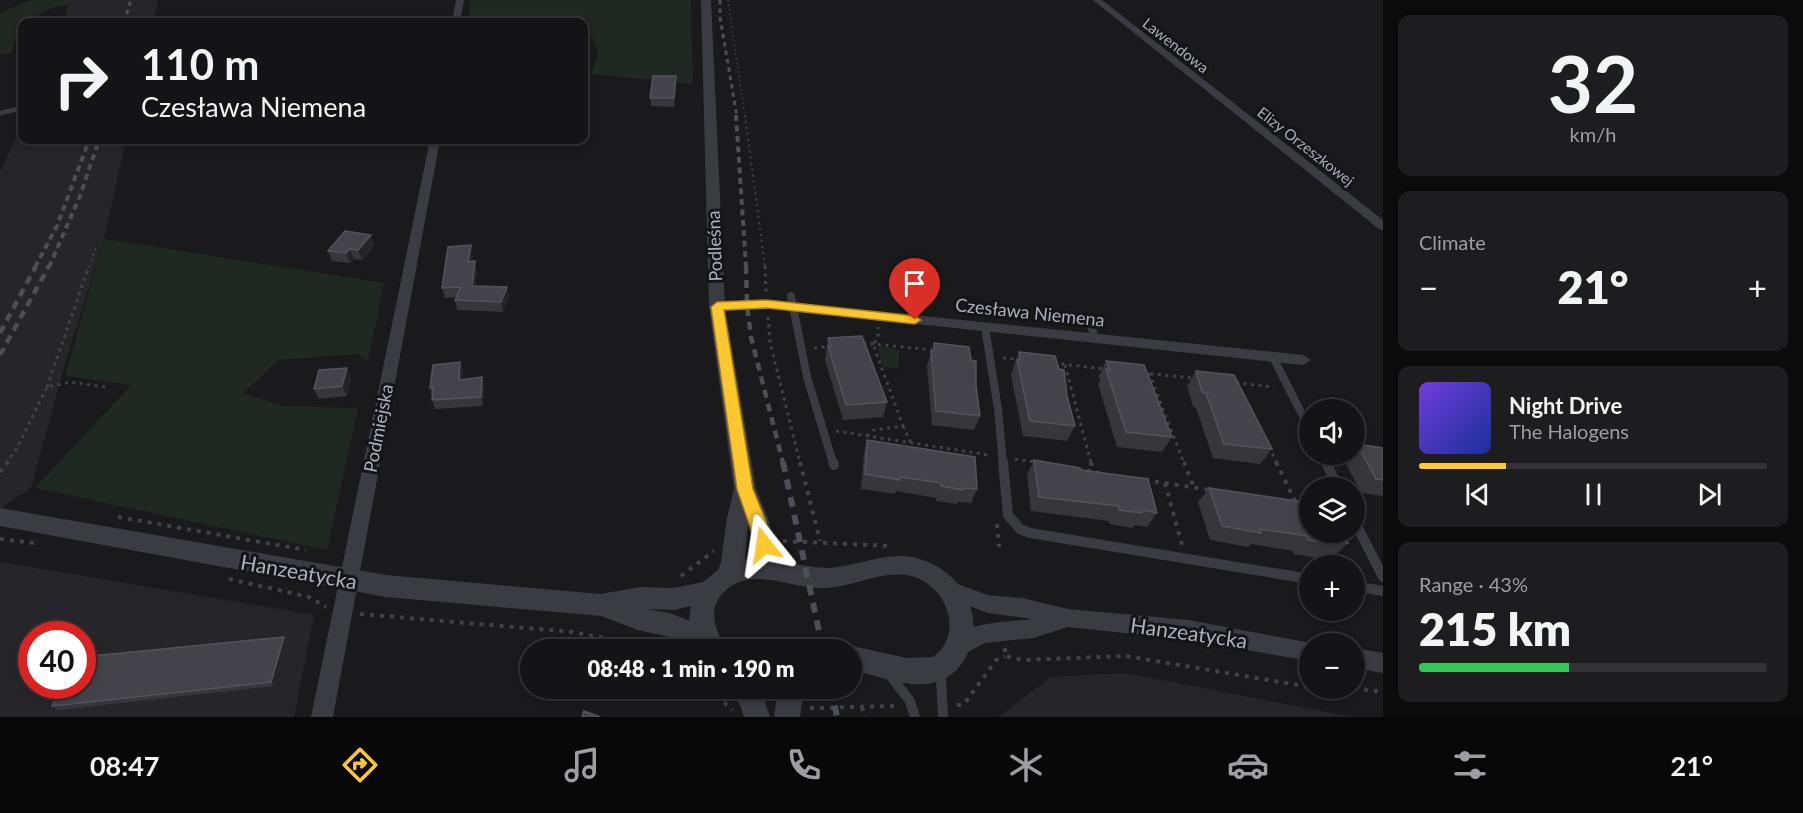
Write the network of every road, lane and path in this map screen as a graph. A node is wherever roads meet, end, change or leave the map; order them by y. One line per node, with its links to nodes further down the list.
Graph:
1 (460, 0): 5 (street)
2 (706, 0): 14 (street, Podleśna)
3 (728, 0): 13 (path)
4 (1097, 0): 6 (street, Lawendowa)
5 (457, 18)
6 (1211, 90): 10 (street, Elizy Orzeszkowej)
7 (18, 109): 8 (lane)
8 (0, 113)
9 (434, 144): 77 (street, Podmiejska)
10 (1383, 226)
11 (96, 247): 39 (path)
12 (792, 302): 13 (street, Czesława Niemena); 17 (street, Czesława Niemena); 49 (lane)
13 (767, 304): 14 (street, Czesława Niemena); 70 (path)
14 (717, 307): 64 (street, Podleśna)
15 (878, 323): 21 (path)
16 (1089, 323): 19 (lane)
17 (985, 327): 19 (street, Czesława Niemena); 26 (lane)
18 (810, 339): 22 (path)
19 (1095, 339): 28 (street, Czesława Niemena)
20 (861, 343): 21 (path)
21 (874, 346): 23 (path); 25 (path); 45 (path)
22 (812, 348): 24 (path); 27 (path)
23 (866, 348)
24 (832, 350)
25 (945, 352)
26 (989, 356): 29 (path); 73 (lane)
27 (814, 357)
28 (1273, 357): 30 (street, Czesława Niemena); 41 (lane)
29 (1022, 360)
30 (1303, 360)
31 (1043, 362): 32 (path)
32 (1065, 364): 33 (path); 58 (path)
33 (1107, 369)
34 (1139, 372): 35 (path)
35 (1149, 373): 36 (path); 48 (path)
36 (1205, 380)
37 (1227, 382): 38 (path)
38 (1238, 383): 41 (path); 42 (path)
39 (47, 387): 40 (path); 59 (path)
40 (105, 387)
41 (1289, 389): 43 (lane)
42 (1243, 393)
43 (1299, 409)
44 (835, 424): 47 (path)
45 (903, 426): 50 (path); 51 (path)
46 (1163, 430): 48 (path)
47 (839, 431): 49 (path); 50 (path)
48 (1172, 431): 63 (path)
49 (824, 433): 56 (lane)
50 (867, 436): 51 (path)
51 (911, 443): 53 (path)
52 (1268, 443): 67 (path)
53 (991, 455)
54 (1014, 459): 55 (path)
55 (1036, 462)
56 (834, 465)
57 (1070, 468): 58 (path)
58 (1093, 471): 60 (path)
59 (0, 472)
60 (1103, 473)
61 (1134, 478): 62 (path)
62 (1165, 483): 63 (path); 73 (path)
63 (1194, 488): 65 (path)
64 (745, 489): 74 (street, Podleśna); 78 (street, Podleśna)
65 (1216, 491)
66 (1285, 502): 67 (path)
67 (1297, 504)
68 (0, 517): 77 (street, Hanzeatycka)
69 (0, 539): 72 (path)
70 (820, 542)
71 (1365, 542): 76 (lane)
72 (39, 544)
73 (1186, 559): 75 (lane)
74 (784, 573): 78 (street, Hanzeatycka); 80 (street, Hanzeatycka)
75 (1299, 577)
76 (1383, 577)
77 (349, 580): 82 (street, Hanzeatycka); 100 (street, Podmiejska)
78 (718, 584): 82 (street, Hanzeatycka); 85 (street, Podleśna)
79 (1365, 588): 81 (lane)
80 (950, 590): 83 (street, Hanzeatycka); 87 (street)
81 (1383, 591)
82 (600, 604): 84 (street, Hanzeatycka)
83 (1068, 618): 86 (street, Hanzeatycka); 87 (street, Hanzeatycka)
84 (699, 639)
85 (708, 639)
86 (1299, 649)
87 (953, 655): 89 (street); 97 (lane)
88 (1005, 656): 97 (path)
89 (862, 659): 96 (lane)
90 (1365, 660): 91 (street)
91 (1383, 663)
92 (1365, 690): 93 (path)
93 (1383, 692)
94 (720, 699): 98 (path)
95 (789, 705): 99 (path)
96 (911, 705): 99 (path); 102 (lane)
97 (941, 705): 103 (lane)
98 (753, 706)
99 (862, 707): 101 (path)
100 (322, 717)
101 (865, 717)
102 (915, 717)
103 (943, 717)

